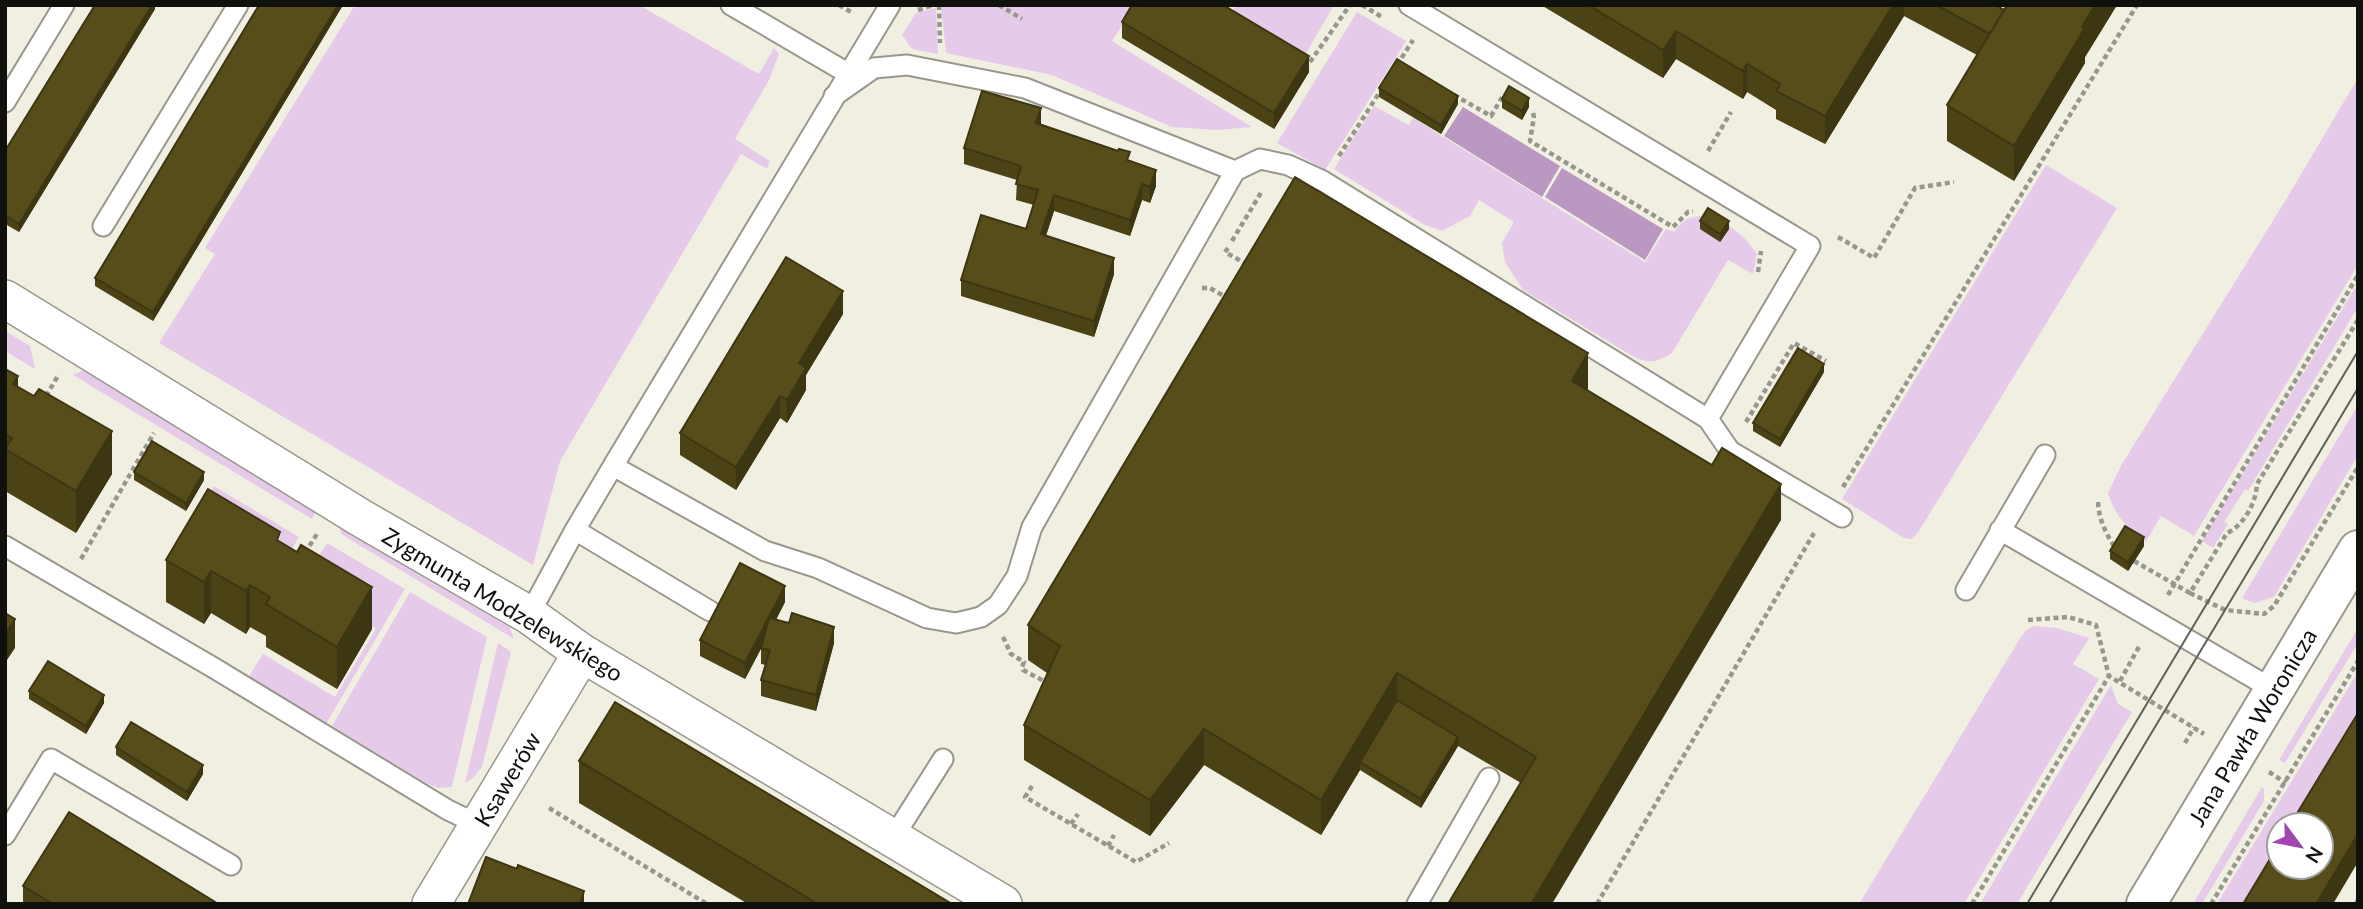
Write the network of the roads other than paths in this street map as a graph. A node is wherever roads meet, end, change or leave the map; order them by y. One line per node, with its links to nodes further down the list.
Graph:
1 (64, 5): 8 (lane)
2 (238, 5): 10 (lane)
3 (731, 5): 6 (lane)
4 (890, 5): 6 (lane)
5 (1409, 5): 12 (lane)
6 (849, 74): 7 (lane)
7 (834, 96): 9 (lane); 14 (lane)
8 (5, 102)
9 (1235, 171): 12 (lane); 14 (lane)
10 (103, 226)
11 (5, 299): 22 (street, Zygmunta Modzelewskiego)
12 (1708, 419): 15 (lane)
13 (2045, 455): 17 (lane)
14 (613, 466): 16 (lane)
15 (1842, 517)
16 (575, 530): 21 (lane); 22 (lane)
17 (2000, 530): 20 (lane); 24 (lane)
18 (5, 546): 27 (lane)
19 (2358, 550): 24 (street, Jana Pawła Woronicza)
20 (1966, 590)
21 (710, 611)
22 (529, 615): 23 (street, Zygmunta Modzelewskiego)
23 (582, 653): 27 (street, Ksawerów); 29 (street, Zygmunta Modzelewskiego)
24 (2274, 690): 34 (street, Jana Pawła Woronicza)
25 (943, 759): 29 (lane)
26 (1489, 778): 33 (lane)
27 (479, 825): 31 (street, Ksawerów)
28 (5, 835): 30 (lane)
29 (893, 838): 32 (street, Zygmunta Modzelewskiego)
30 (232, 865)
31 (431, 904)
32 (1003, 904)
33 (1417, 904)
34 (2146, 904)

